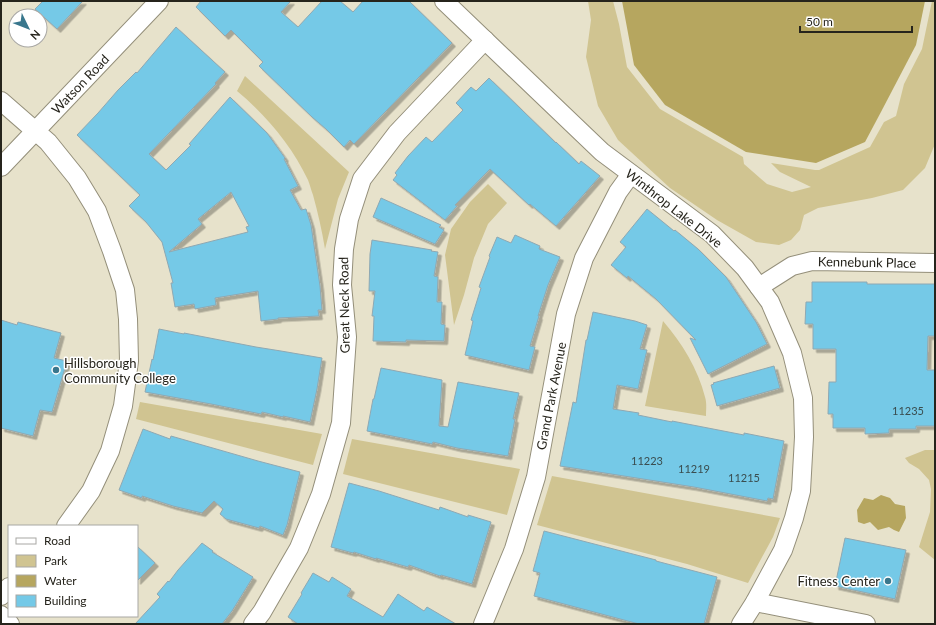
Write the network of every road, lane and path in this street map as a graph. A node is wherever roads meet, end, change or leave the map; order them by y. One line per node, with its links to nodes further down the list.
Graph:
1 (444, 1): 3 (street, Winthrop Lake Drive)
2 (148, 4): 5 (street, Watson Road)
3 (485, 40): 7 (street, Winthrop Lake Drive); 14 (street, Great Neck Road)
4 (1, 101): 5 (street)
5 (35, 131): 6 (street, Watson Road); 10 (street)
6 (1, 167)
7 (631, 174): 9 (street, Winthrop Lake Drive); 15 (street, Grand Park Avenue)
8 (935, 263): 9 (street, Kennebunk Place)
9 (758, 287): 11 (street, Winthrop Lake Drive)
10 (67, 525)
11 (755, 602): 16 (street, Winthrop Lake Drive); 17 (street)
12 (1, 615): 13 (street)
13 (10, 624)
14 (253, 624)
15 (483, 624)
16 (741, 624)
17 (866, 624)

